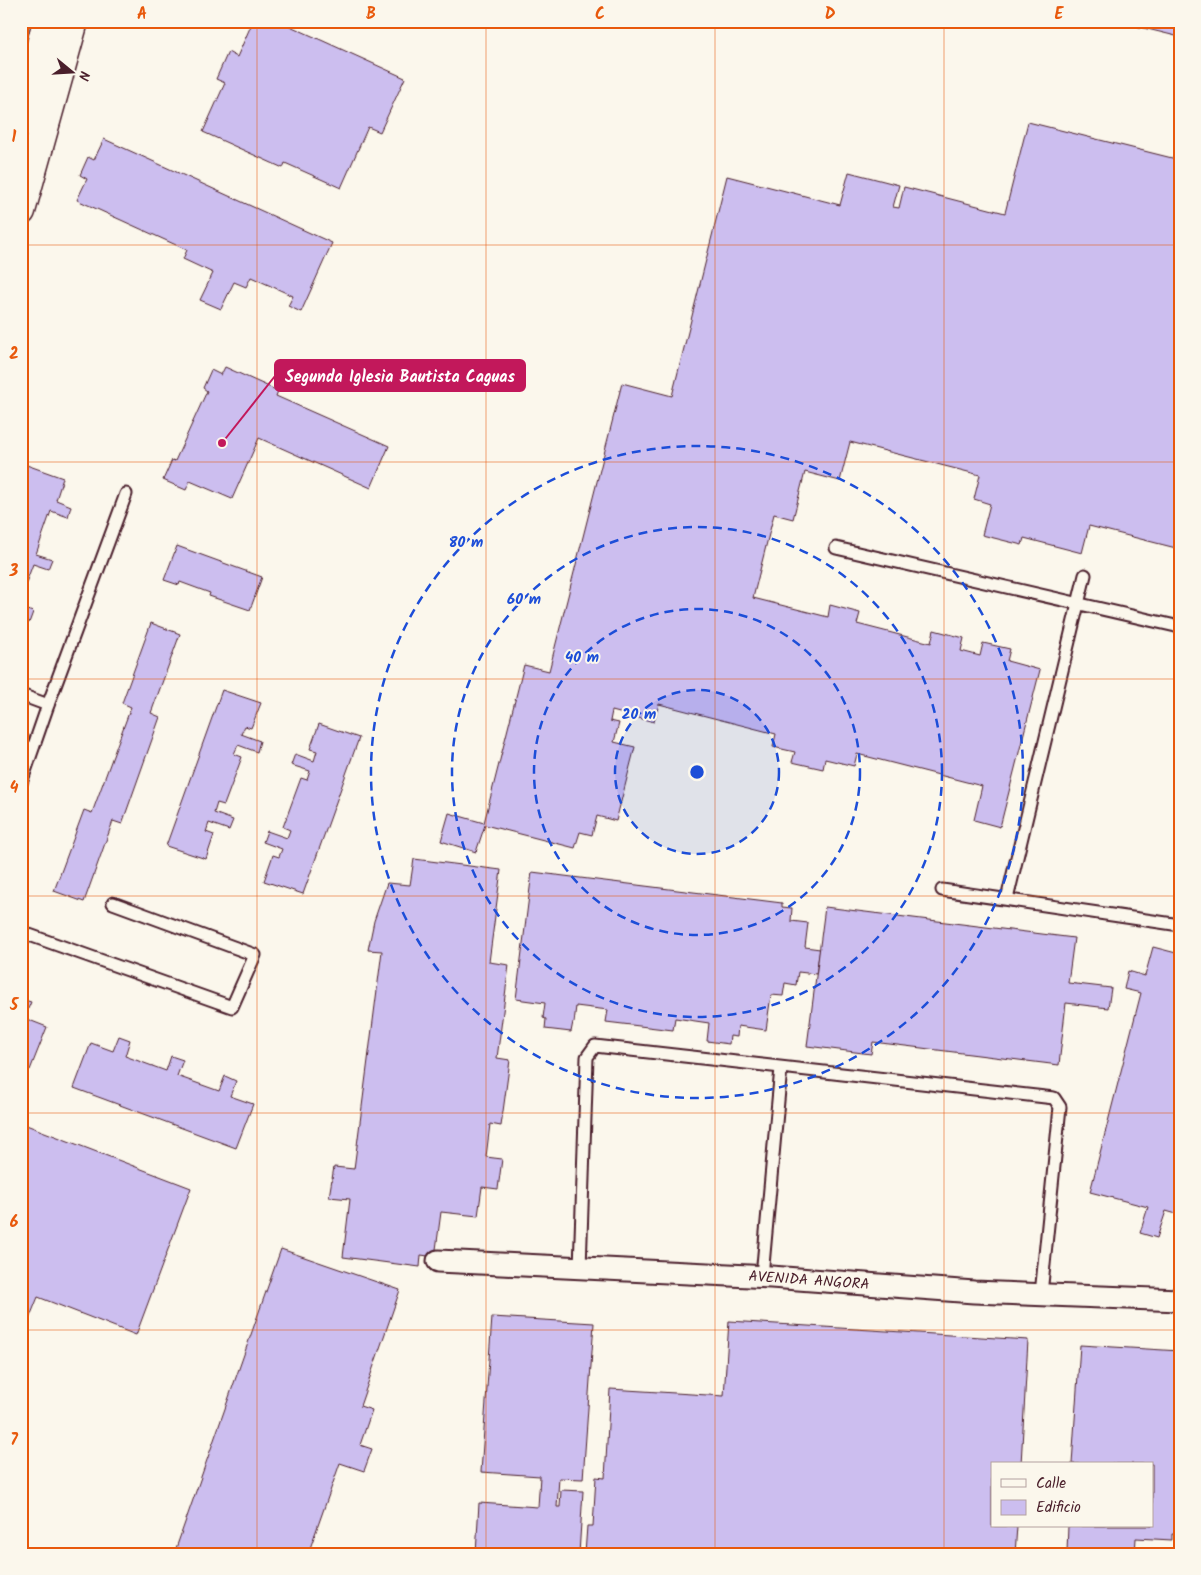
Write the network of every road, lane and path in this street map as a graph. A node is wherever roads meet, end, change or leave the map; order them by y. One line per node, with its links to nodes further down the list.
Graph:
1 (47, 21): 3 (main road)
2 (74, 21): 4 (main road)
3 (21, 123)
4 (28, 164): 5 (main road)
5 (21, 210)
6 (126, 494): 12 (lane)
7 (836, 548): 9 (lane)
8 (1085, 575): 9 (lane)
9 (1078, 603): 10 (lane); 15 (lane)
10 (1180, 627)
11 (21, 695): 12 (lane)
12 (48, 705): 13 (lane)
13 (21, 783)
14 (942, 890): 15 (lane)
15 (1007, 899): 17 (lane)
16 (113, 903): 18 (lane)
17 (1180, 925)
18 (21, 932)
19 (781, 1068): 21 (lane); 22 (lane); 23 (lane)
20 (438, 1261): 21 (street, AVENIDA ANGORA)
21 (580, 1268): 22 (street, AVENIDA ANGORA)
22 (762, 1276): 23 (street, AVENIDA ANGORA)
23 (1041, 1294): 24 (street, AVENIDA ANGORA)
24 (1180, 1300)

